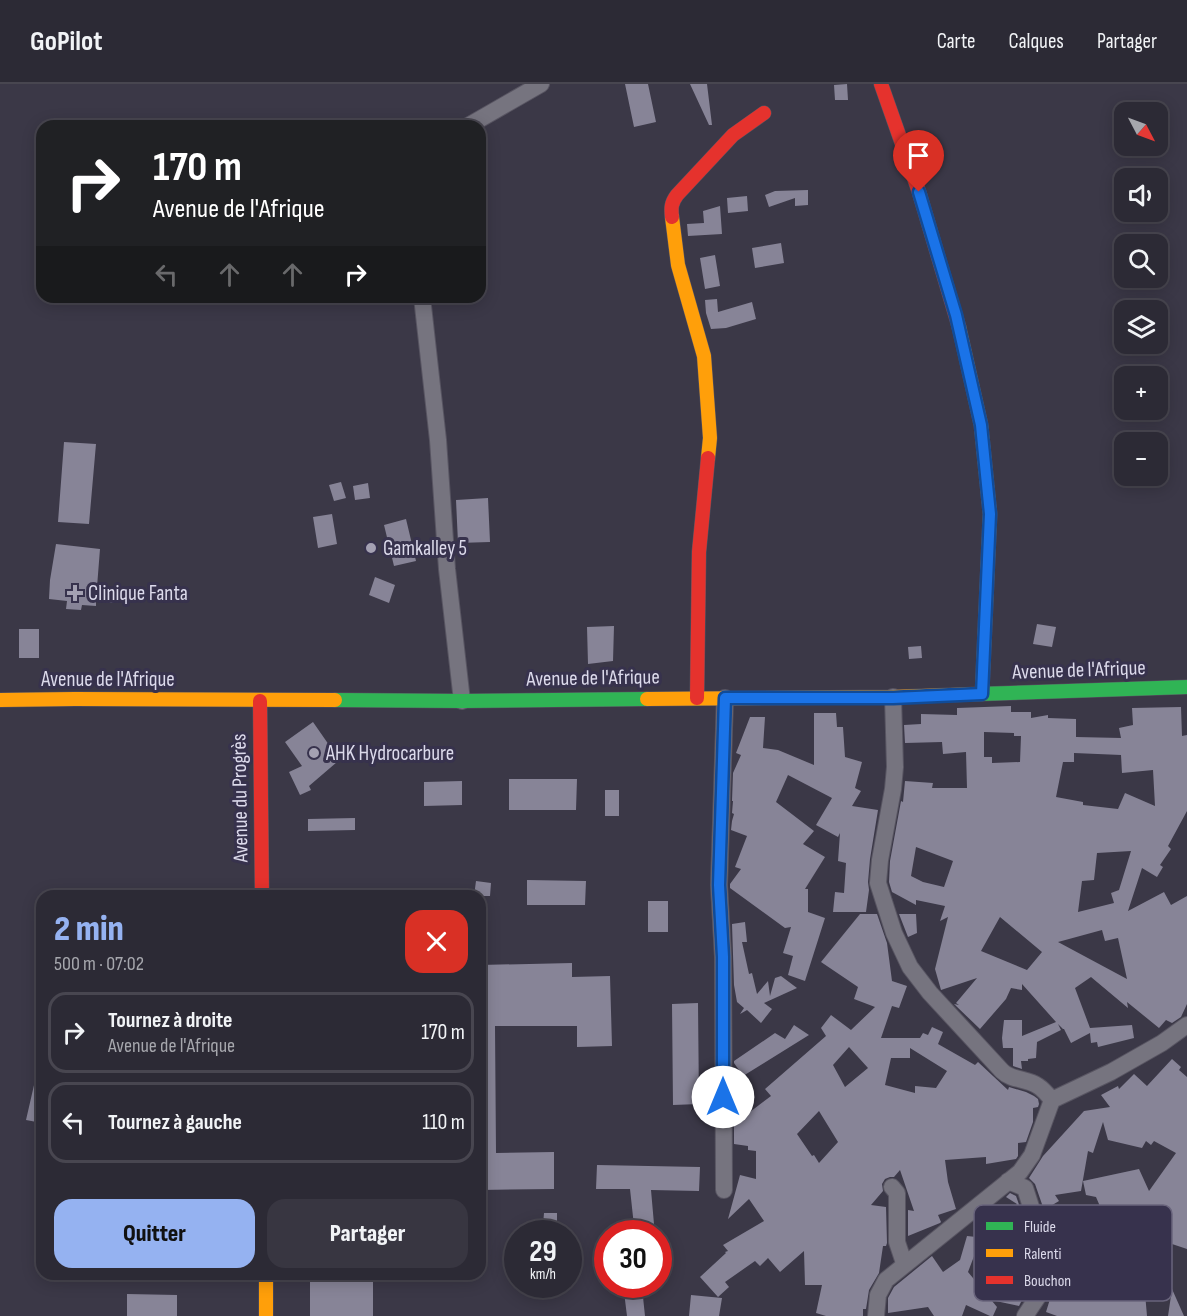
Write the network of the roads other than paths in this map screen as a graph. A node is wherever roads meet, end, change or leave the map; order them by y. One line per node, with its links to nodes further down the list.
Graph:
1 (541, 84): 4 (street)
2 (881, 84): 7 (street)
3 (764, 113): 8 (street)
4 (478, 120)
5 (423, 303): 13 (street)
6 (1187, 687): 7 (street, Avenue de l'Afrique)
7 (982, 694): 10 (street, Avenue de l'Afrique)
8 (697, 698): 9 (street, Avenue de l'Afrique); 13 (street, Avenue de l'Afrique)
9 (725, 698): 10 (street, Avenue de l'Afrique); 19 (street)
10 (893, 698): 16 (street)
11 (0, 700): 12 (street, Avenue de l'Afrique)
12 (260, 701): 13 (street, Avenue de l'Afrique); 14 (street, Avenue du Progrès)
13 (462, 701)
14 (262, 890)
15 (1187, 1025): 16 (street)
16 (1052, 1100): 17 (street)
17 (1008, 1181): 20 (street); 21 (street)
18 (892, 1187): 23 (street)
19 (724, 1190)
20 (978, 1205)
21 (1030, 1205)
22 (974, 1208): 23 (street)
23 (904, 1263): 27 (street)
24 (266, 1280): 26 (street)
25 (1035, 1301): 28 (street)
26 (266, 1316)
27 (876, 1316)
28 (1025, 1316)

